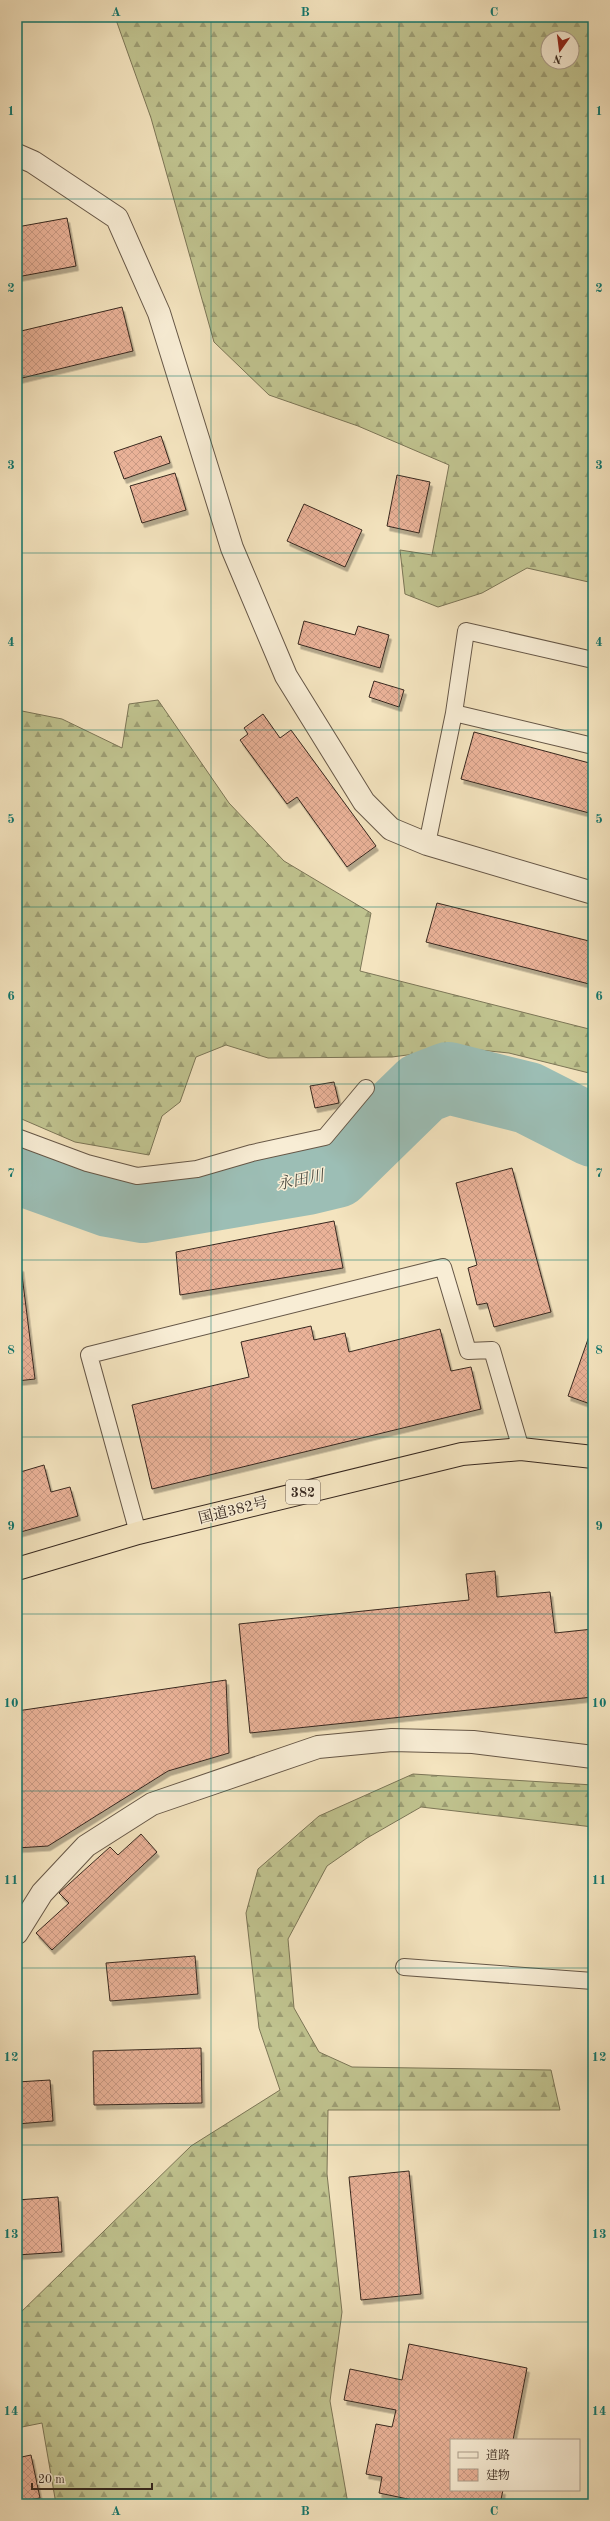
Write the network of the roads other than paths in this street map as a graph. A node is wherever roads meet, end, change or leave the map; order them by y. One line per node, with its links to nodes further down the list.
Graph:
1 (17, 155): 5 (street)
2 (593, 660): 3 (lane)
3 (454, 714): 4 (lane); 5 (lane)
4 (593, 746)
5 (427, 844): 6 (street)
6 (593, 893)
7 (366, 1088): 8 (lane)
8 (17, 1137)
9 (521, 1449): 10 (highway, 国道382号 / 382); 11 (highway, 国道382号 / 382); 11 (lane)
10 (593, 1457)
11 (138, 1533): 12 (highway, 国道382号 / 382)
12 (17, 1569)
13 (593, 1757): 14 (street)
14 (17, 1933)
15 (404, 1967): 16 (lane)
16 (593, 1981)

